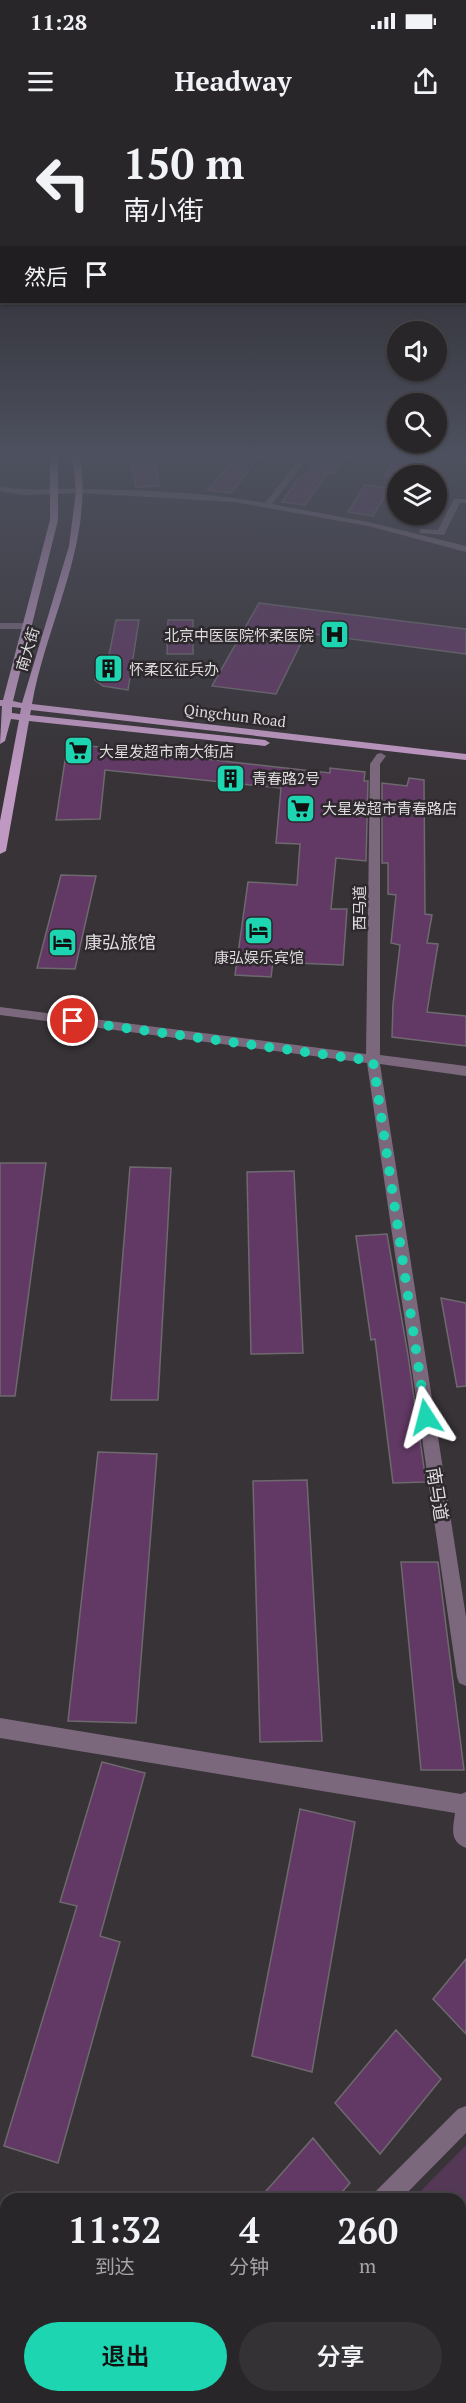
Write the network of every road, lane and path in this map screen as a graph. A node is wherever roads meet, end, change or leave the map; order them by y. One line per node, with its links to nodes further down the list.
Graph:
1 (43, 563): 4 (main road, 南大街)
2 (68, 563): 6 (main road, 南大街)
3 (0, 626): 4 (street)
4 (27, 626): 5 (main road, 南大街)
5 (4, 709): 6 (main road, Qingchun Road); 7 (main road, 南大街)
6 (27, 712): 8 (main road, Qingchun Road); 9 (main road, Qingchun Road); 11 (main road, 南大街)
7 (0, 741)
8 (381, 756): 10 (main road, Qingchun Road); 13 (street, 西马道)
9 (466, 757)
10 (466, 765)
11 (0, 851)
12 (0, 1011): 13 (street)
13 (373, 1061): 14 (street); 15 (street, 南马道)
14 (466, 1071)
15 (466, 1677)
16 (0, 1728): 17 (street)
17 (465, 1804): 18 (street)
18 (466, 1838)
19 (466, 2117): 20 (street)
20 (390, 2193)

